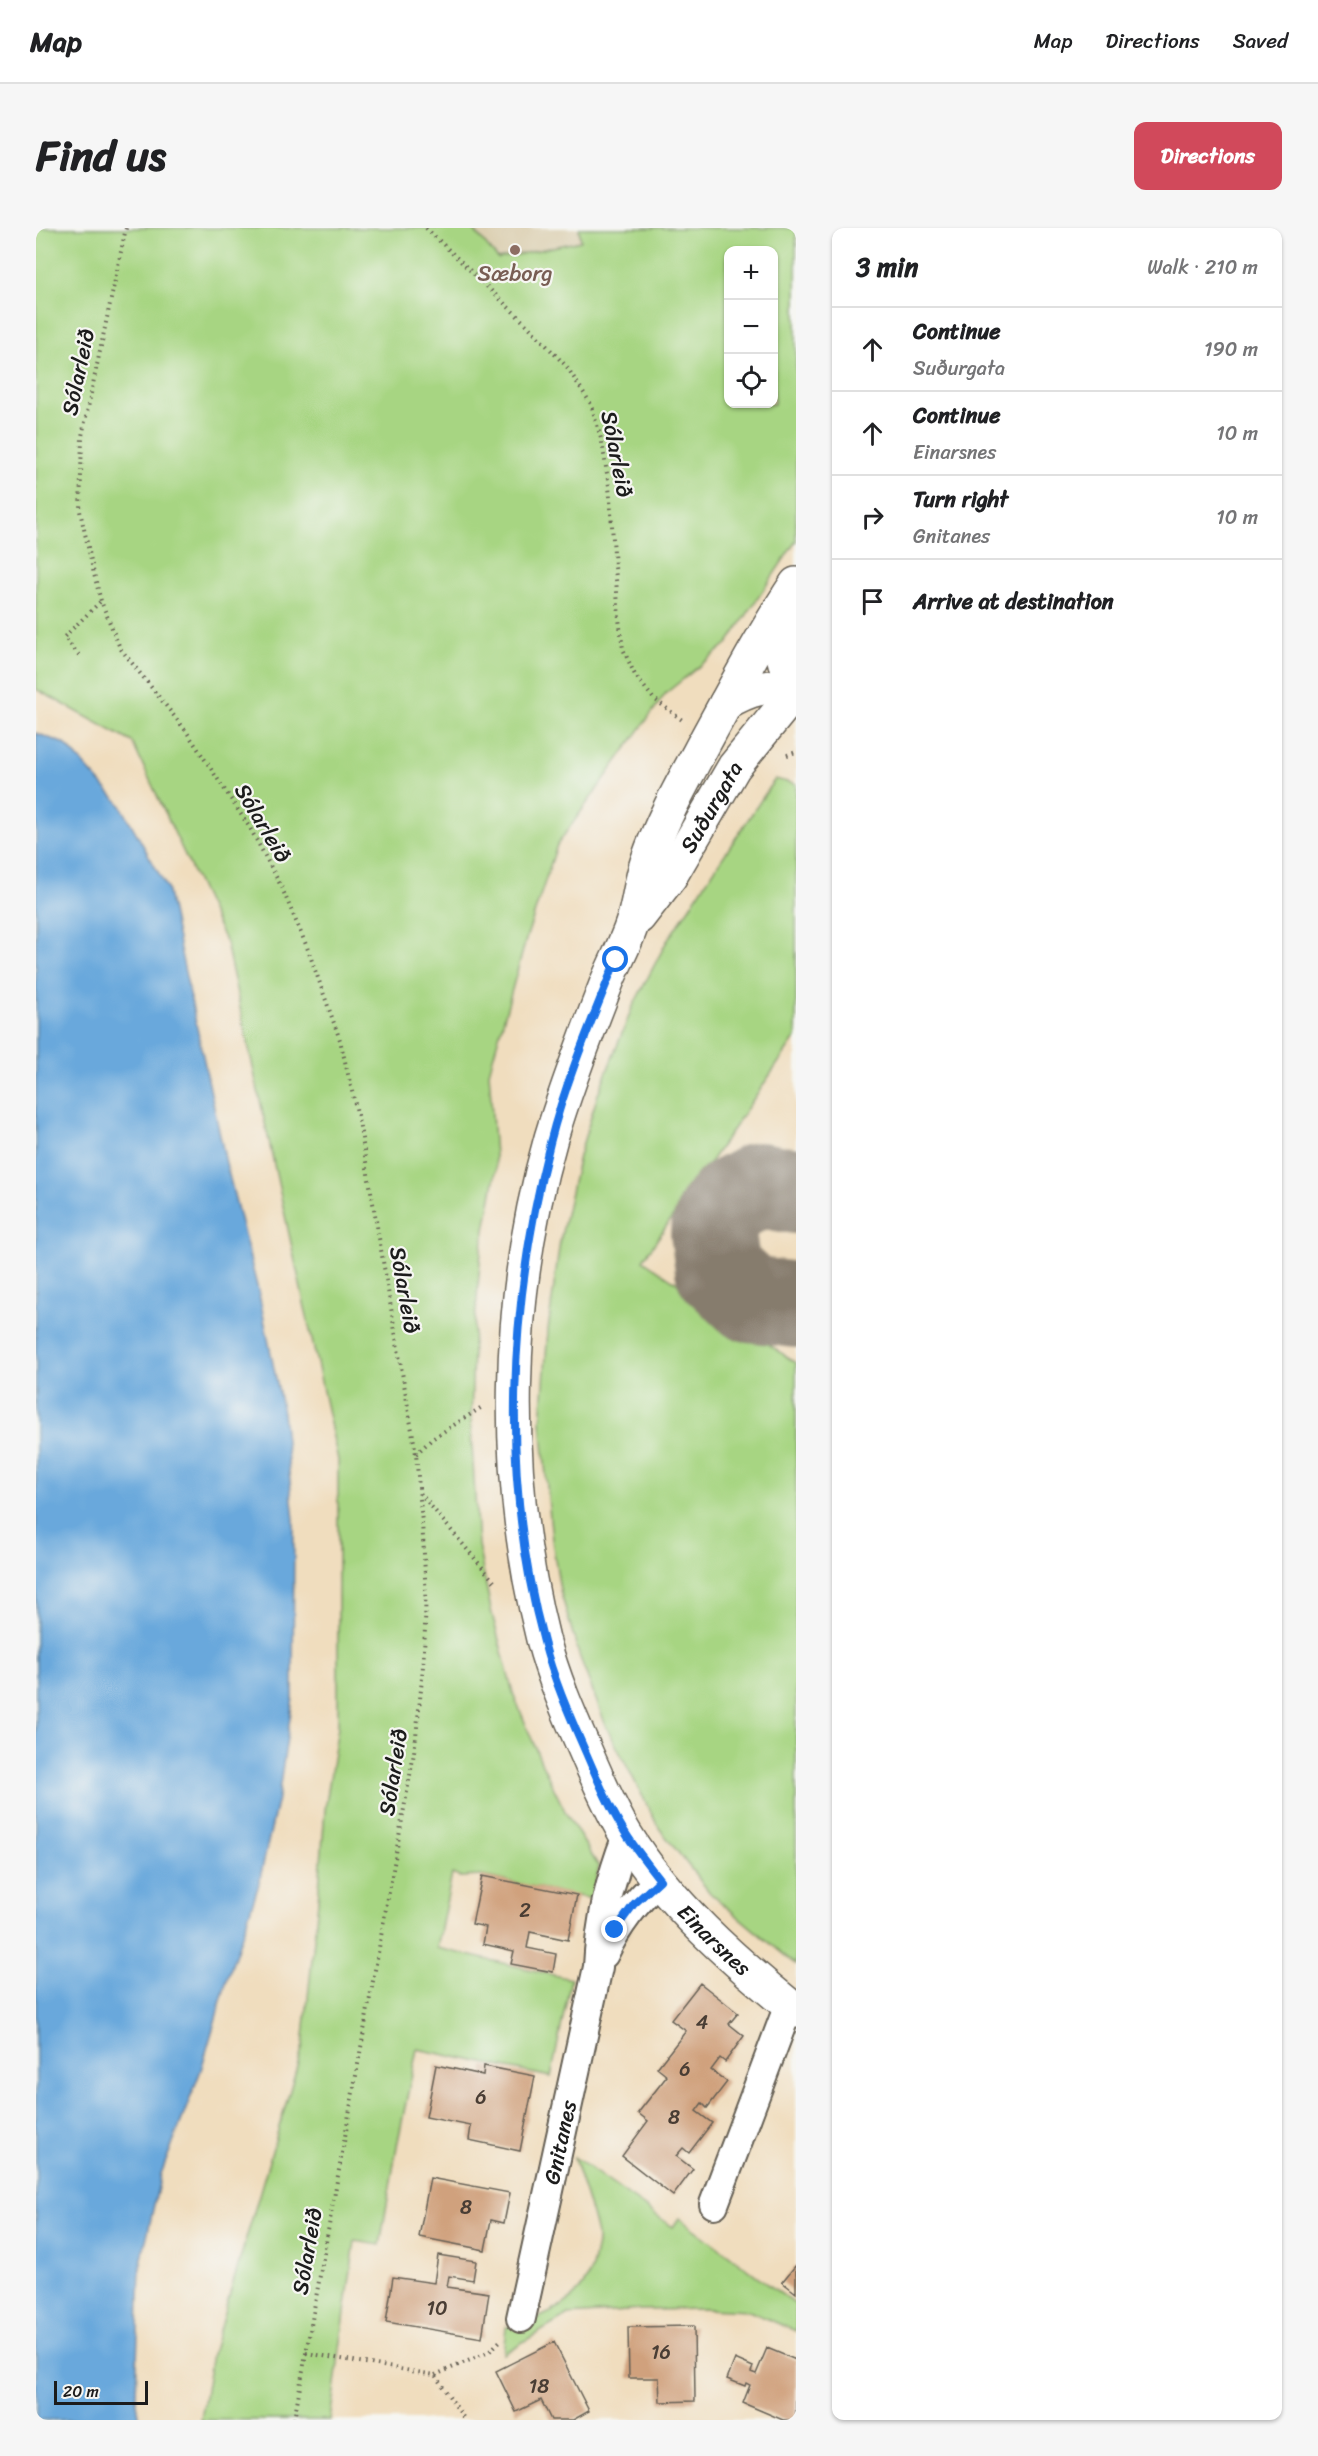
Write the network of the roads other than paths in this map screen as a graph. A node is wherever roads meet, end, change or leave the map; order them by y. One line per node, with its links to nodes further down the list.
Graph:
1 (796, 584): 4 (street, Suðurgata)
2 (796, 617): 3 (street)
3 (796, 687): 4 (street); 5 (street, Suðurgata)
4 (726, 703): 5 (street, Suðurgata)
5 (632, 925): 6 (street, Suðurgata)
6 (627, 1836): 7 (street, Einarsnes); 8 (street, Gnitanes)
7 (660, 1880): 8 (street, Gnitanes); 9 (street, Einarsnes)
8 (598, 1967): 11 (street, Gnitanes)
9 (793, 2008): 10 (street, Einarsnes)
10 (714, 2204)
11 (521, 2318)

